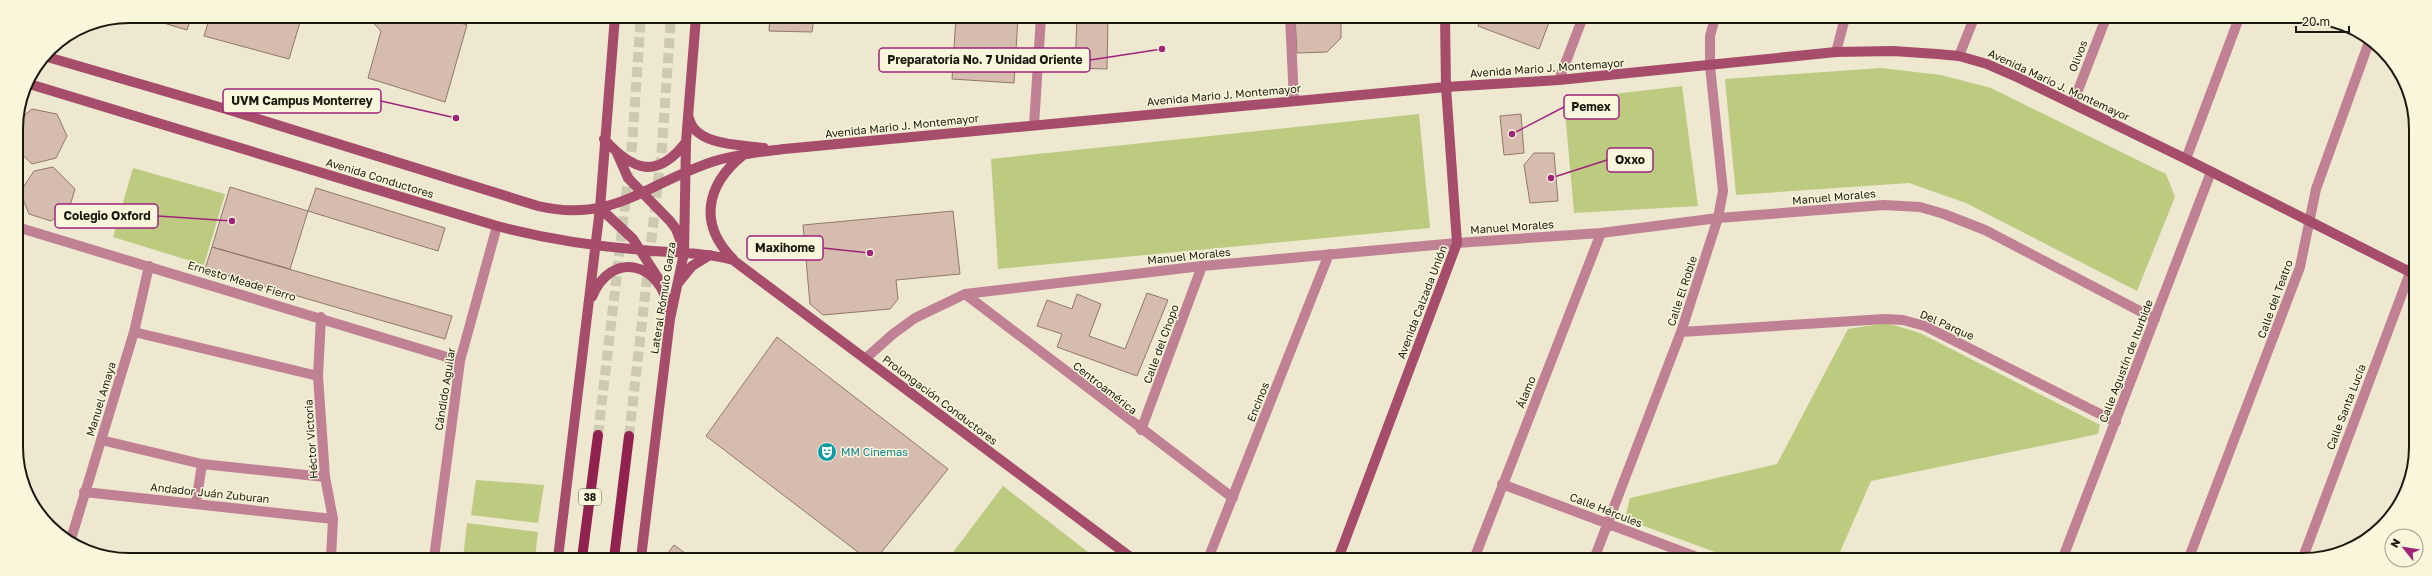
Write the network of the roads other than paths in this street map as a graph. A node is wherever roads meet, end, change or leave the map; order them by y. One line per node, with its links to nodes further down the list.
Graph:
1 (614, 23): 24 (main road)
2 (696, 23): 22 (main road, Lateral Rómulo Garza)
3 (1041, 23): 23 (street)
4 (1290, 23): 20 (street)
5 (1445, 23): 19 (main road, Avenida Calzada Unión)
6 (1581, 23): 17 (street)
7 (1714, 23): 16 (street, Calle El Roble)
8 (1844, 23): 13 (street)
9 (1972, 23): 14 (street)
10 (2104, 23): 21 (street, Olivos)
11 (2237, 23): 29 (street)
12 (2368, 45): 35 (street, Calle del Teatro)
13 (1836, 52): 14 (main road, Avenida Mario J. Montemayor); 16 (main road, Avenida Mario J. Montemayor)
14 (1959, 56): 21 (main road, Avenida Mario J. Montemayor)
15 (50, 58): 33 (main road, Avenida Conductores)
16 (1710, 66): 17 (main road, Avenida Mario J. Montemayor); 34 (street, Calle El Roble)
17 (1559, 80): 19 (main road, Avenida Mario J. Montemayor)
18 (33, 85): 36 (main road, Avenida Conductores)
19 (1446, 87): 20 (main road, Avenida Mario J. Montemayor); 39 (main road, Avenida Calzada Unión)
20 (1294, 101): 23 (main road, Avenida Mario J. Montemayor)
21 (2073, 103): 29 (main road, Avenida Mario J. Montemayor)
22 (688, 115): 25 (main road, Lateral Rómulo Garza); 26 (main road)
23 (1034, 125): 26 (main road, Avenida Mario J. Montemayor)
24 (604, 139): 27 (main road); 33 (main road)
25 (686, 142): 27 (main road); 30 (main road, Lateral Rómulo Garza)
26 (784, 150): 28 (main road, Avenida Mario J. Montemayor)
27 (617, 153): 32 (main road)
28 (745, 154): 30 (main road, Avenida Mario J. Montemayor); 45 (main road)
29 (2186, 159): 31 (main road, Avenida Mario J. Montemayor)
30 (686, 172): 32 (main road, Avenida Mario J. Montemayor); 42 (main road, Lateral Rómulo Garza)
31 (2211, 172): 35 (main road, Avenida Mario J. Montemayor); 56 (street, Calle Agustín de Iturbide)
32 (642, 193): 33 (main road, Avenida Conductores); 42 (main road)
33 (600, 208): 40 (main road); 41 (main road)
34 (1718, 218): 38 (street, Manuel Morales); 56 (street, Manuel Morales); 58 (street, Calle El Roble)
35 (2308, 221): 48 (main road, Avenida Mario J. Montemayor); 89 (street, Calle del Teatro)
36 (498, 226): 40 (main road, Avenida Conductores); 60 (street, Cándido Aguilar)
37 (23, 229): 46 (street, Ernesto Meade Fierro)
38 (1601, 233): 39 (street, Manuel Morales); 69 (street, Álamo)
39 (1457, 243): 43 (street, Manuel Morales); 84 (main road, Avenida Calzada Unión)
40 (596, 246): 41 (main road, Avenida Conductores); 53 (main road)
41 (642, 250): 42 (main road, Avenida Conductores); 50 (main road)
42 (684, 253): 44 (main road, Avenida Conductores); 51 (main road, Lateral Rómulo Garza)
43 (1330, 254): 47 (street, Manuel Morales); 71 (street, Encinos)
44 (710, 255): 45 (main road, Avenida Conductores); 51 (main road)
45 (733, 260): 59 (main road, Prolongación Conductores)
46 (149, 266): 54 (street, Ernesto Meade Fierro); 57 (street, Manuel Amaya)
47 (1202, 266): 52 (street, Manuel Morales); 63 (street, Calle del Chopo)
48 (2409, 272)
49 (2409, 281): 90 (street, Calle Santa Lucía)
50 (662, 287): 53 (main road); 55 (main road)
51 (675, 291): 55 (main road, Lateral Rómulo Garza)
52 (965, 294): 59 (street, Manuel Morales); 63 (street, Centroamérica)
53 (588, 306): 78 (main road)
54 (321, 317): 60 (street, Ernesto Meade Fierro); 61 (street, Héctor Victoria)
55 (670, 318): 81 (main road, Lateral Rómulo Garza)
56 (2155, 319): 62 (street, Calle Agustín de Iturbide)
57 (134, 332): 61 (street); 66 (street, Manuel Amaya)
58 (1680, 332): 62 (street, Del Parque); 74 (street, Calle El Roble)
59 (866, 358): 82 (main road, Prolongación Conductores)
60 (460, 360): 77 (street, Cándido Aguilar)
61 (318, 376): 68 (street, Héctor Victoria)
62 (2116, 422): 88 (street, Calle Agustín de Iturbide)
63 (1141, 430): 71 (street, Centroamérica)
64 (598, 435): 79 (main road, 38)
65 (629, 436): 80 (main road)
66 (101, 440): 67 (street); 70 (street, Manuel Amaya)
67 (202, 464): 68 (street); 72 (street)
68 (325, 477): 73 (street, Héctor Victoria)
69 (1502, 484): 74 (street, Calle Hércules); 85 (street, Álamo)
70 (84, 492): 72 (street, Andador Juán Zuburan); 75 (street, Manuel Amaya)
71 (1233, 498): 83 (street, Encinos)
72 (196, 503): 73 (street, Andador Juán Zuburan)
73 (333, 519): 76 (street, Héctor Victoria)
74 (1607, 524): 86 (street, Calle El Roble); 87 (street, Calle Hércules)
75 (72, 536)
76 (331, 553)
77 (435, 553)
78 (559, 553)
79 (583, 553)
80 (615, 553)
81 (642, 553)
82 (1125, 553)
83 (1210, 553)
84 (1340, 553)
85 (1476, 553)
86 (1596, 553)
87 (1686, 553)
88 (2065, 553)
89 (2191, 553)
90 (2305, 553)

